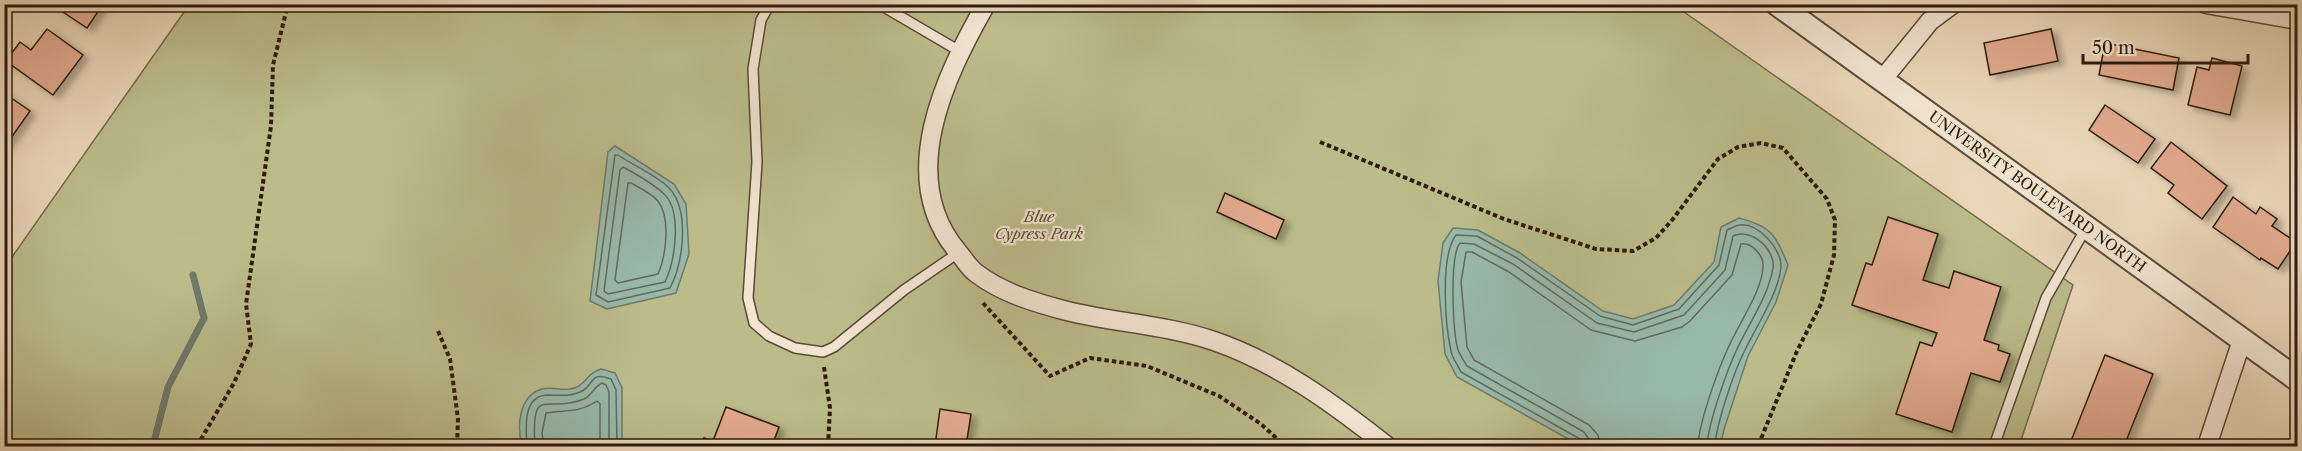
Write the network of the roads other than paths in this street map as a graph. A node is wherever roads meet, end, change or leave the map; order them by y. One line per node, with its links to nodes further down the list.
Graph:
1 (770, 4): 12 (lane)
2 (879, 4): 9 (lane)
3 (986, 4): 9 (street)
4 (1777, 4): 10 (street, UNIVERSITY BOULEVARD NORTH)
5 (1953, 4): 10 (street)
6 (2206, 4): 7 (street)
7 (2279, 10): 8 (street)
8 (2298, 20)
9 (961, 52): 12 (street)
10 (1882, 80): 11 (street, UNIVERSITY BOULEVARD NORTH)
11 (2086, 227): 13 (street, UNIVERSITY BOULEVARD NORTH); 16 (lane)
12 (958, 253): 15 (street)
13 (2242, 340): 14 (street, UNIVERSITY BOULEVARD NORTH); 17 (street)
14 (2298, 380)
15 (1387, 447)
16 (1994, 447)
17 (2207, 447)

